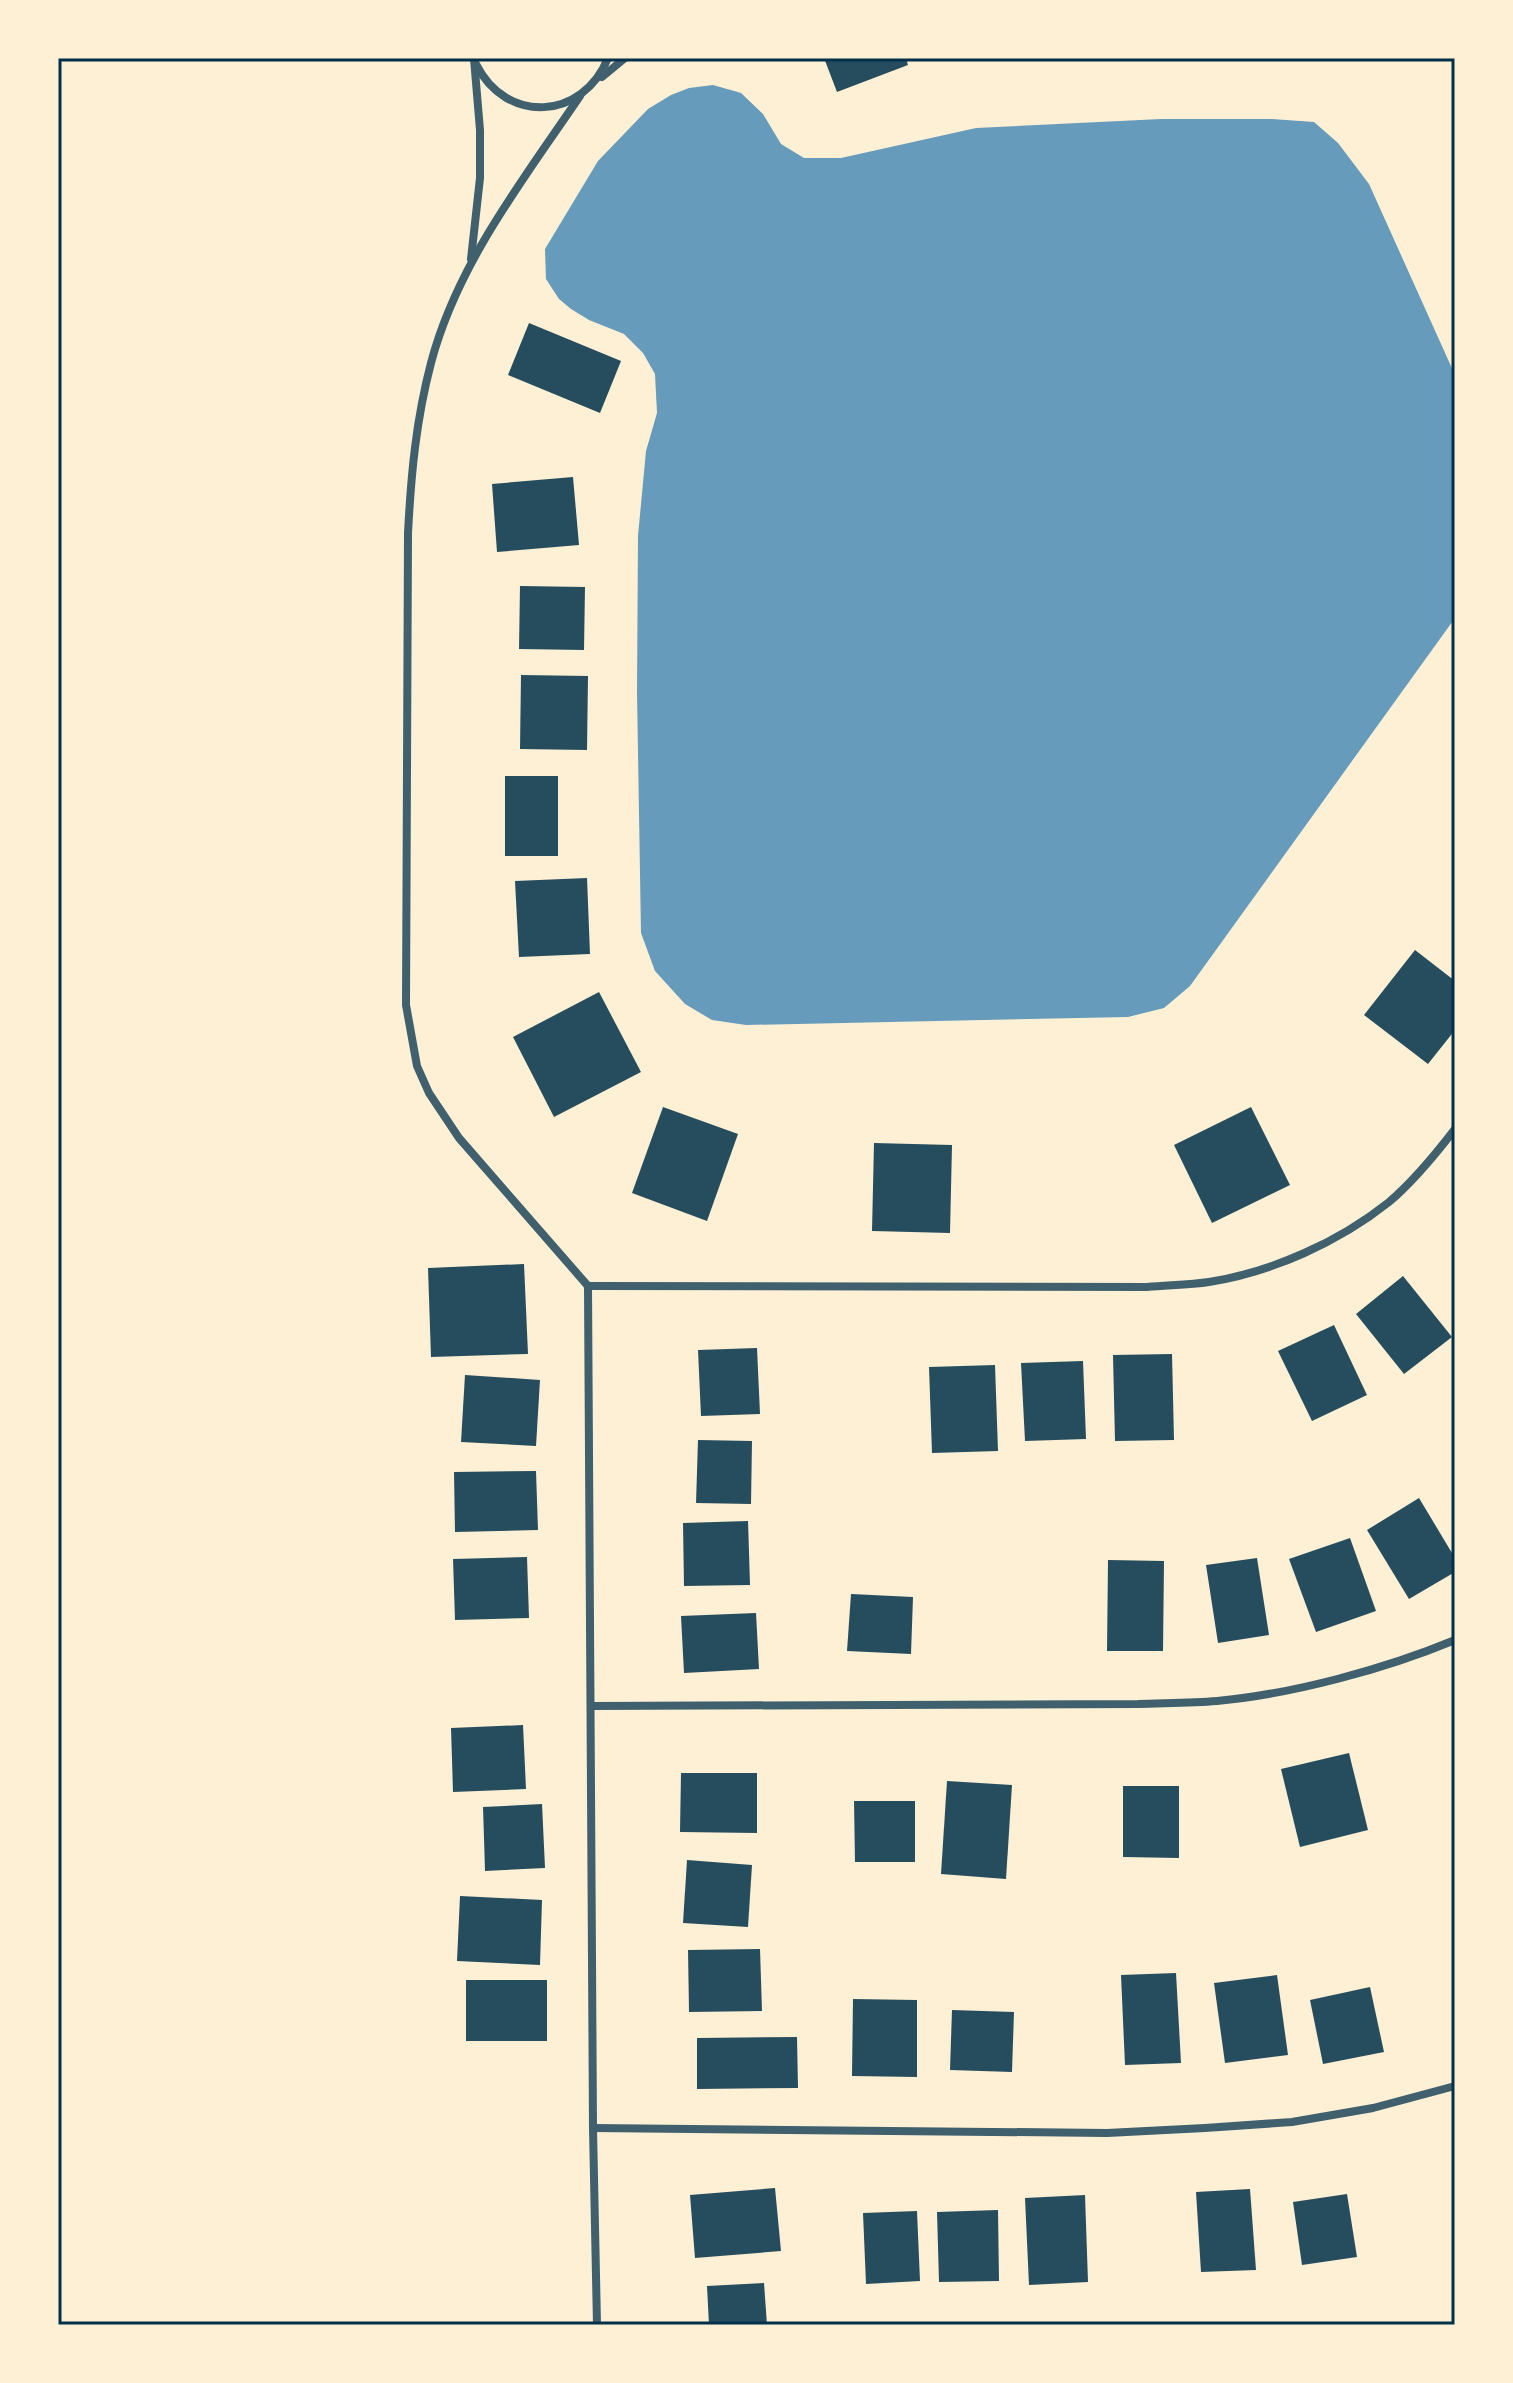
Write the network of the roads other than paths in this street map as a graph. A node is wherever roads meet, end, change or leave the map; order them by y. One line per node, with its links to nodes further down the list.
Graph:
1 (474, 58): 5 (street); 6 (street)
2 (608, 58): 4 (street)
3 (625, 58): 4 (street)
4 (592, 85): 5 (street)
5 (580, 96): 6 (street)
6 (471, 264): 8 (street)
7 (1455, 1129): 8 (street)
8 (588, 1286): 10 (street)
9 (1455, 1640): 10 (street)
10 (592, 1706): 12 (street)
11 (1455, 2086): 12 (street)
12 (593, 2128): 13 (street)
13 (597, 2325)

